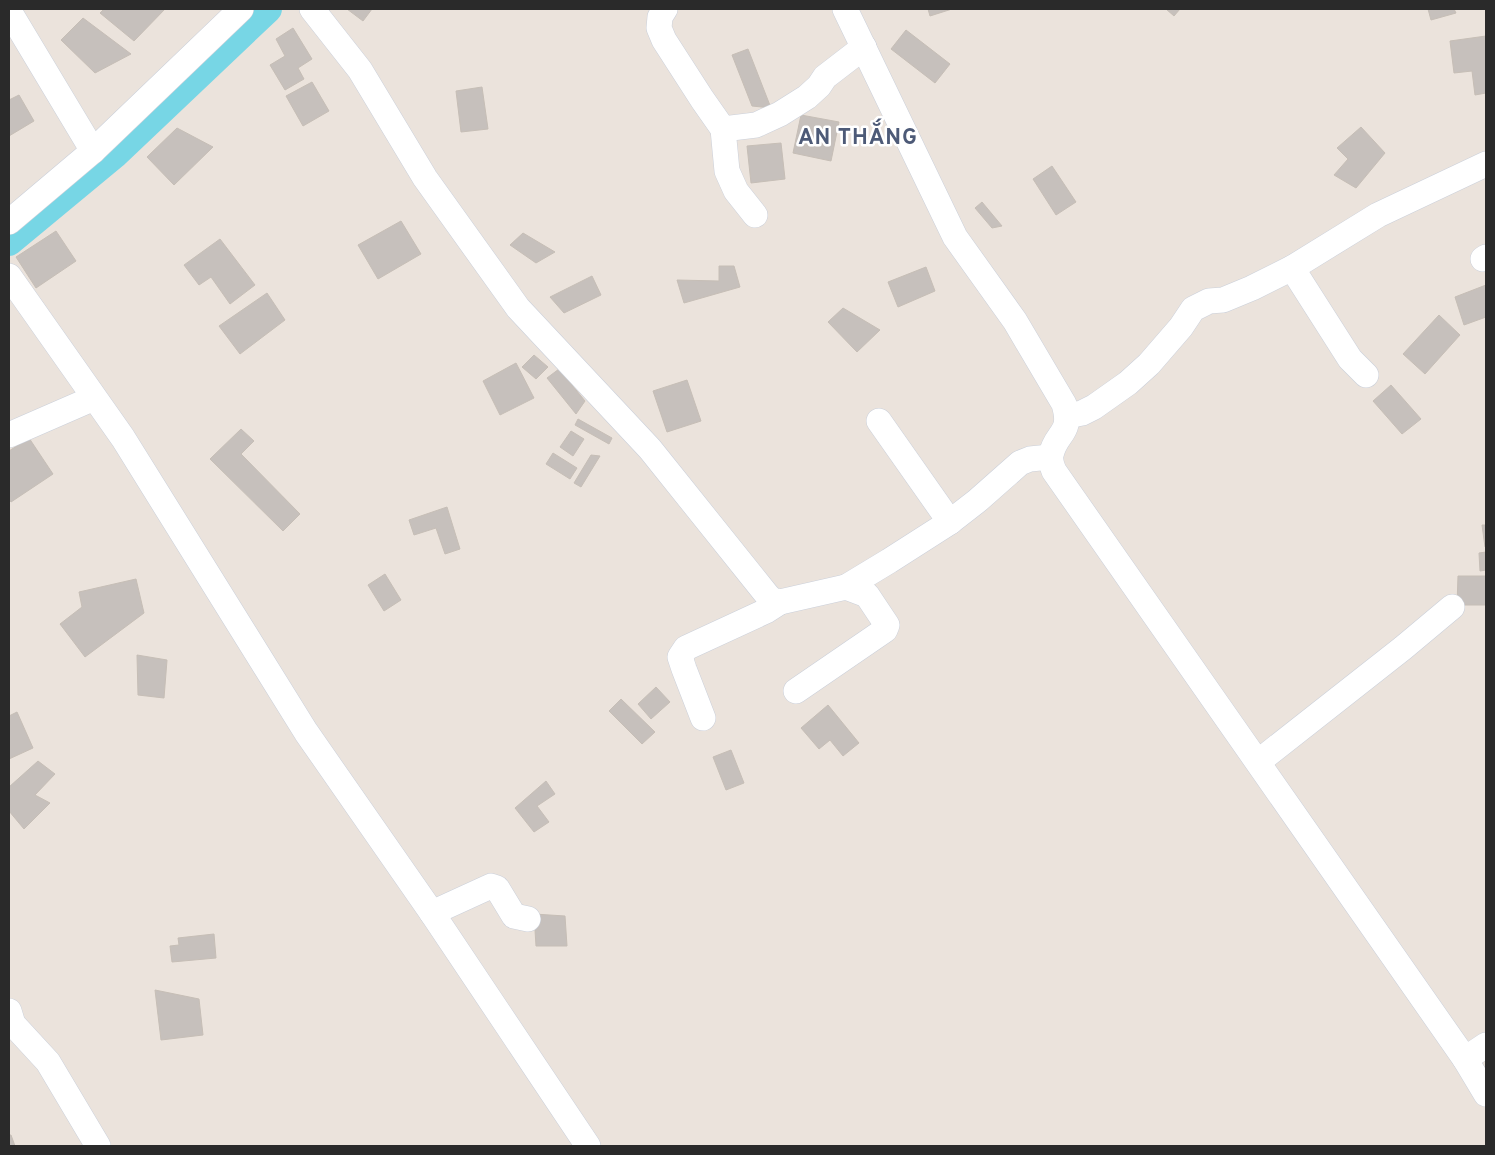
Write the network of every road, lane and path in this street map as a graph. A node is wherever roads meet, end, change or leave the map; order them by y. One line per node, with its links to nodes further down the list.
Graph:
1 (241, 9): 8 (street)
2 (312, 9): 22 (street)
3 (665, 9): 7 (street)
4 (846, 9): 6 (street)
5 (9, 11): 8 (street)
6 (864, 47): 7 (street); 16 (street)
7 (723, 129): 10 (street)
8 (93, 151): 11 (street)
9 (1486, 164): 12 (street)
10 (755, 215)
11 (9, 222)
12 (1292, 268): 14 (street); 16 (street)
13 (9, 276): 15 (street)
14 (1366, 375)
15 (94, 398): 18 (street); 27 (street)
16 (1067, 416): 19 (street)
17 (879, 421): 20 (street)
18 (9, 435)
19 (1050, 457): 20 (street); 26 (street)
20 (950, 522): 21 (street)
21 (846, 587): 22 (street); 24 (street)
22 (780, 602): 25 (street)
23 (1452, 608): 26 (street)
24 (796, 691)
25 (703, 718)
26 (1258, 762): 31 (street)
27 (432, 912): 28 (street); 34 (street)
28 (528, 920)
29 (10, 1021): 33 (street)
30 (1486, 1045): 31 (street)
31 (1465, 1059): 32 (street)
32 (1486, 1094)
33 (98, 1146)
34 (588, 1146)

